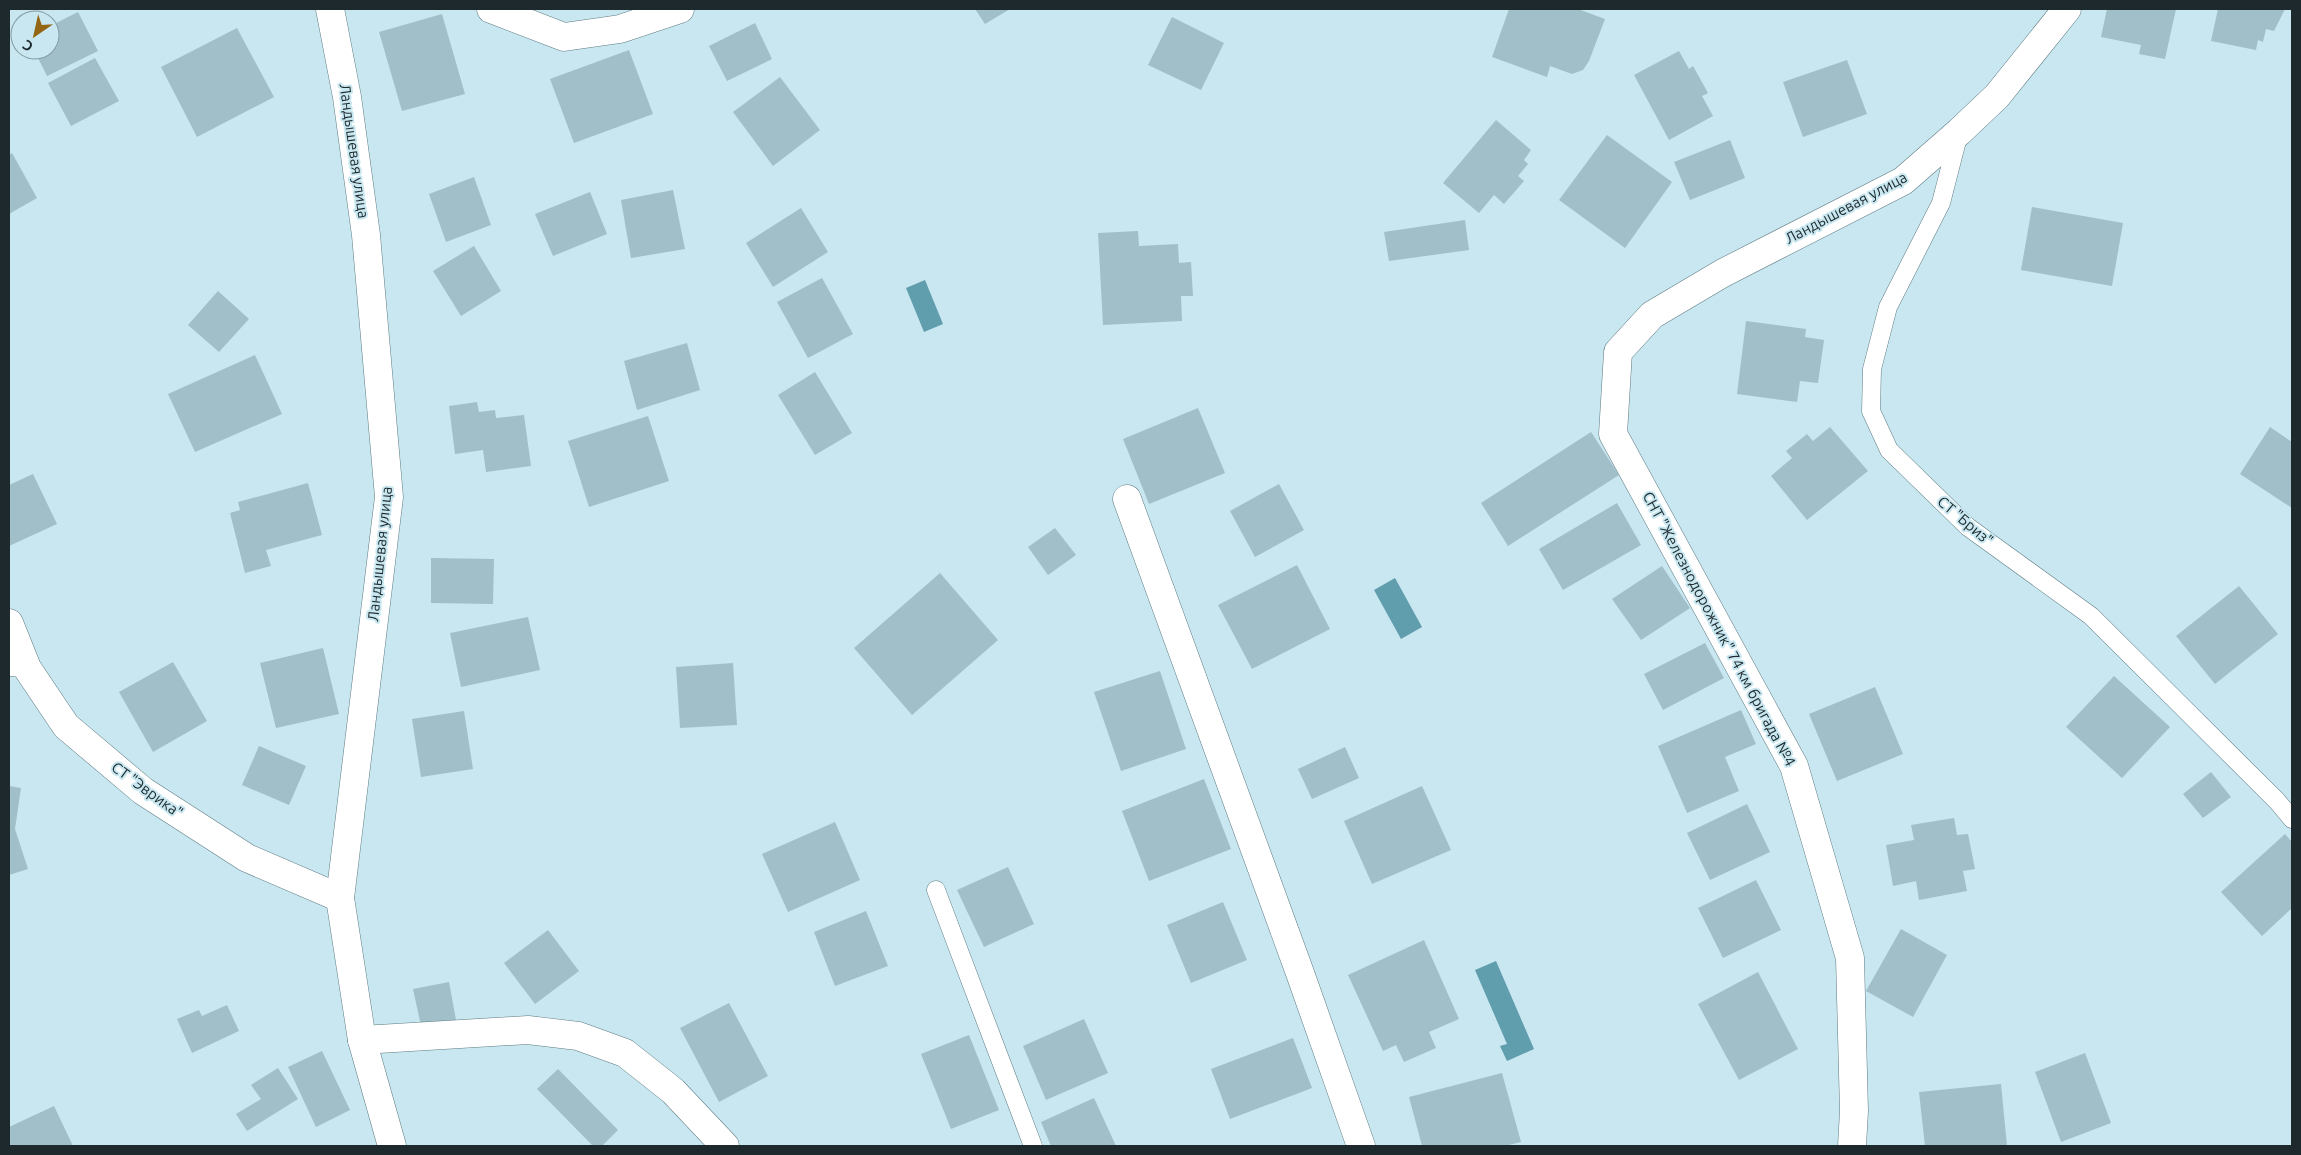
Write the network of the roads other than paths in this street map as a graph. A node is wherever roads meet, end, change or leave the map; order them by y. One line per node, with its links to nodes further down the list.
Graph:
1 (330, 9): 12 (street, Ландышевая улица)
2 (491, 9): 3 (street)
3 (680, 9)
4 (2067, 9): 5 (street, Ландышевая улица)
5 (1960, 132): 6 (street, Ландышевая улица); 10 (lane, СТ "Бриз")
6 (1618, 352): 18 (street, СНТ "Железнодорожник" 74 км бригада №4)
7 (1127, 499): 17 (street)
8 (9, 623): 9 (street, СТ "Эврика")
9 (18, 668): 12 (street, СТ "Эврика")
10 (2292, 819)
11 (936, 890): 16 (lane)
12 (340, 898): 13 (street, Ландышевая улица)
13 (362, 1040): 14 (street, Ландышевая улица); 15 (street)
14 (392, 1146)
15 (724, 1146)
16 (1033, 1146)
17 (1361, 1146)
18 (1852, 1146)

